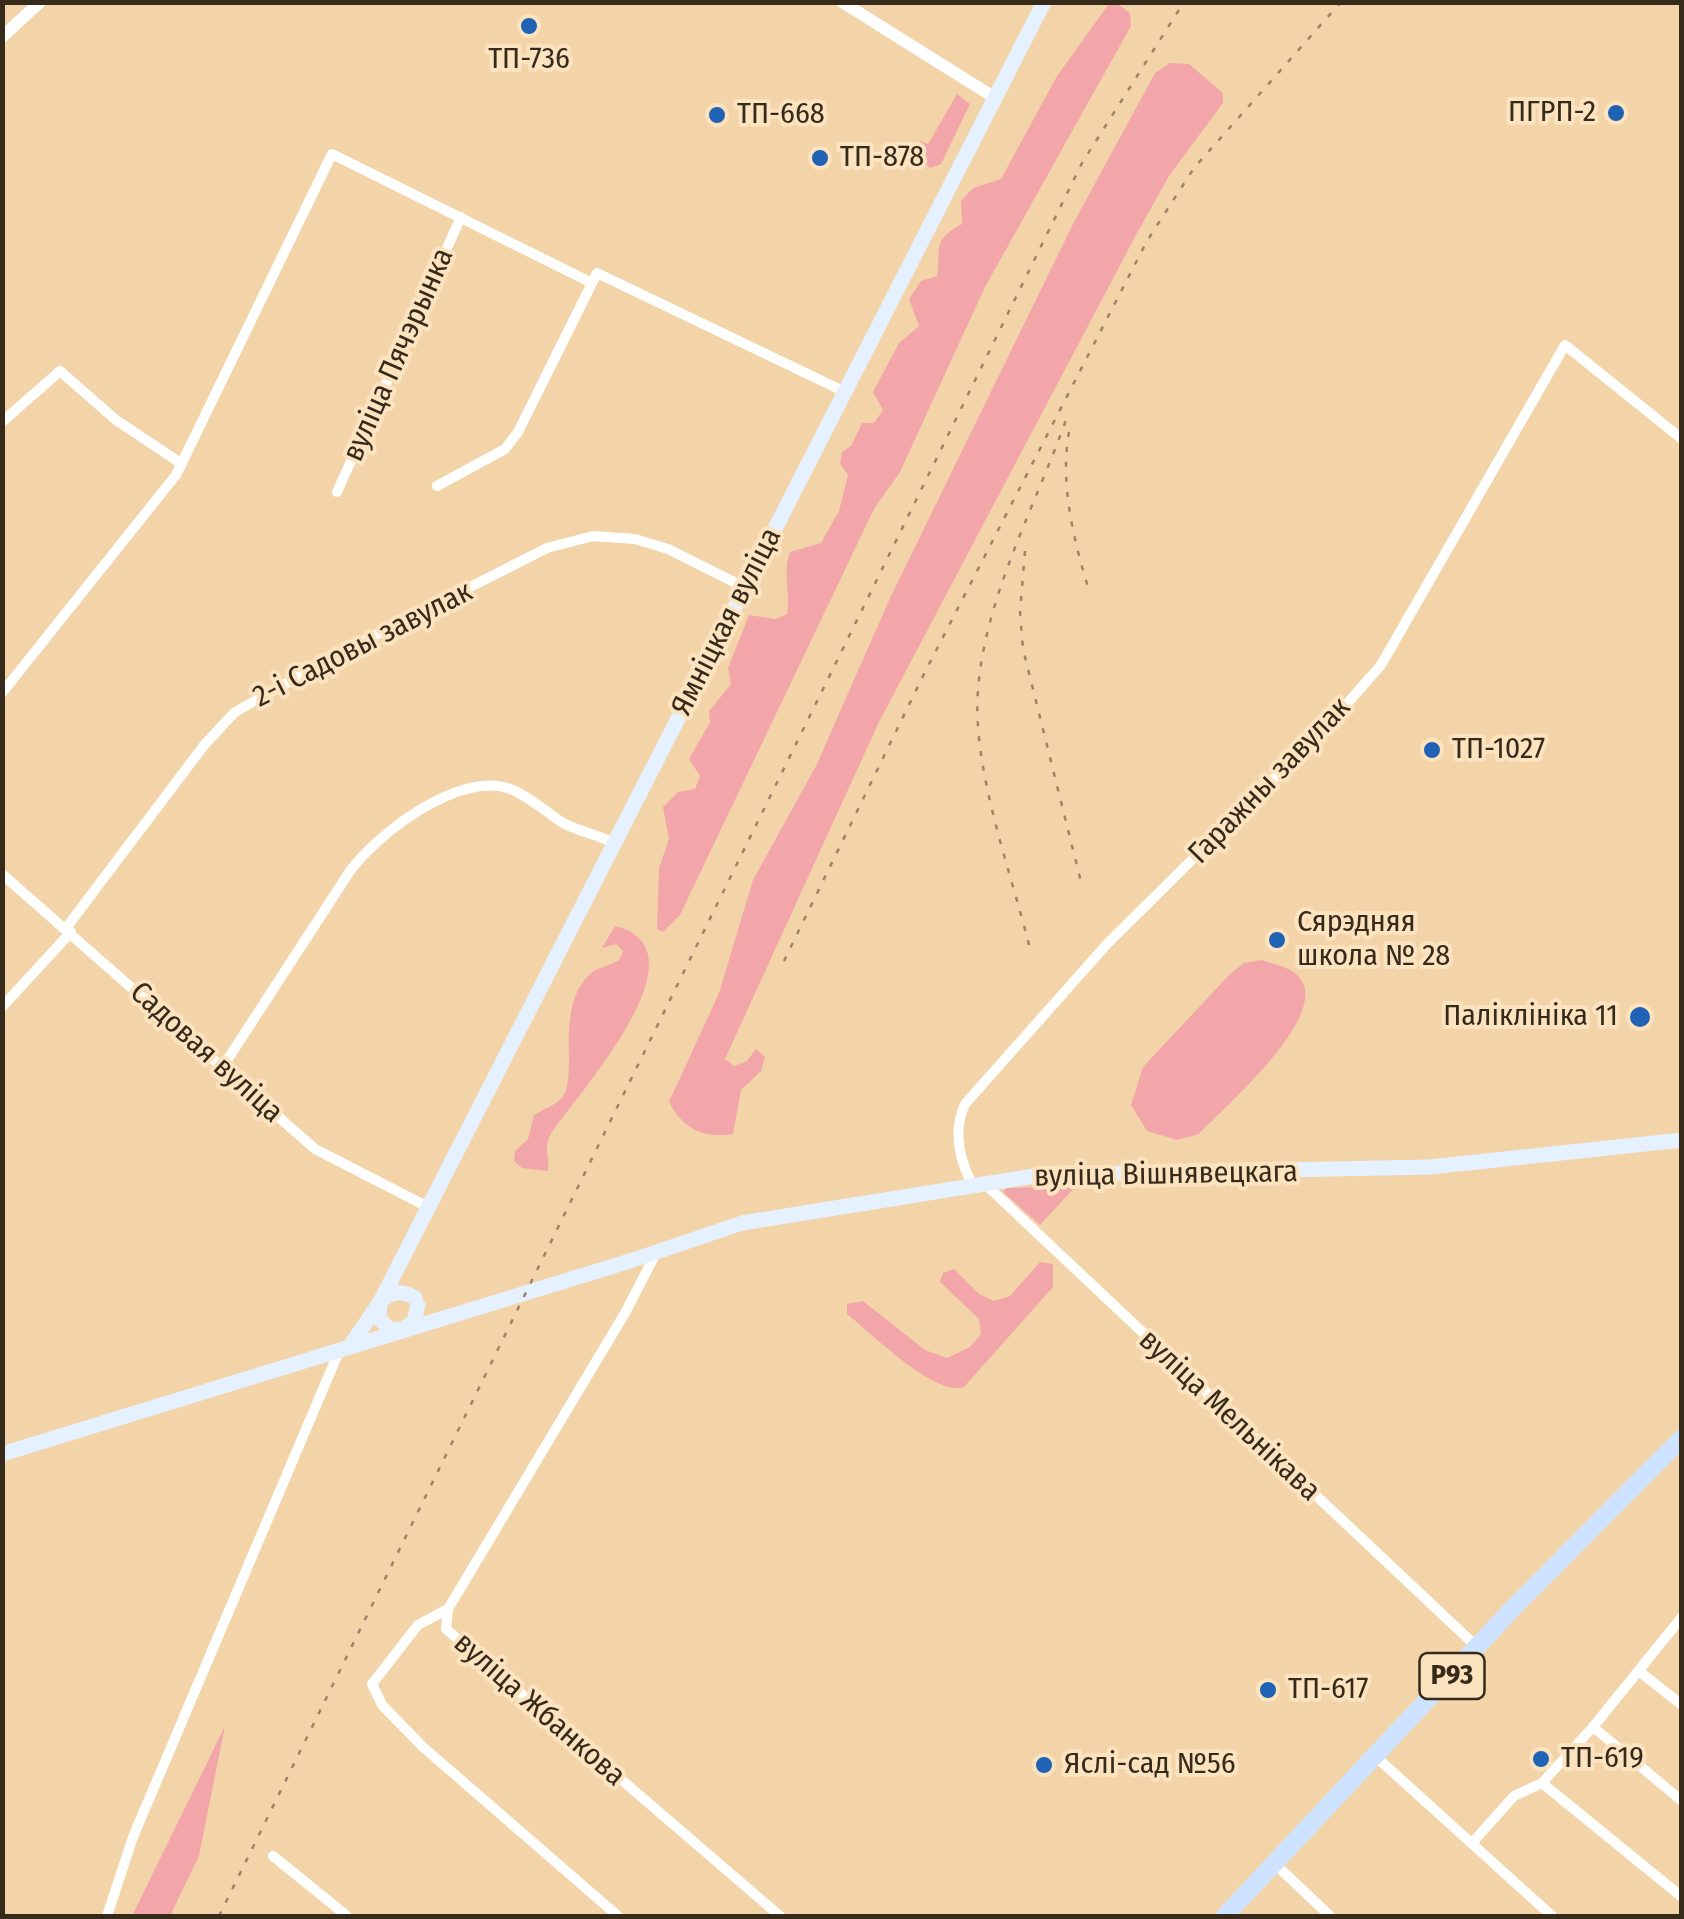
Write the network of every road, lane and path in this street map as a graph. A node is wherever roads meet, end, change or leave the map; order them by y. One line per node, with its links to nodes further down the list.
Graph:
1 (40, 2): 4 (street)
2 (842, 2): 5 (street)
3 (1044, 2): 5 (main road, Ямніцкая вуліца)
4 (2, 38)
5 (992, 96): 8 (main road, Ямніцкая вуліца)
6 (461, 217): 7 (street); 11 (street); 13 (street, вуліца Пячэрынка)
7 (594, 278): 8 (street); 12 (street)
8 (843, 391): 14 (main road, Ямніцкая вуліца)
9 (2, 422): 11 (street)
10 (1682, 439): 22 (street, Гаражны завулак)
11 (182, 464): 15 (street)
12 (437, 486)
13 (337, 492)
14 (744, 587): 16 (main road, Ямніцкая вуліца); 18 (street, 2-і Садовы завулак)
15 (2, 692)
16 (614, 842): 20 (street); 23 (main road, Ямніцкая вуліца)
17 (2, 874): 18 (street, Садовая вуліца)
18 (68, 930): 19 (street, 2-і Садовы завулак); 20 (street, Садовая вуліца)
19 (2, 1008)
20 (222, 1068): 23 (street, Садовая вуліца)
21 (1682, 1140): 22 (main road, вуліца Вішнявецкага)
22 (978, 1183): 25 (main road, вуліца Вішнявецкага); 35 (street, вуліца Мельнікава)
23 (428, 1207): 24 (main road, Ямніцкая вуліца)
24 (409, 1242): 26 (main road, Ямніцкая вуліца); 27 (main road)
25 (656, 1252): 28 (main road, вуліца Вішнявецкага); 33 (street, вуліца Жбанкова)
26 (380, 1302): 27 (main road); 29 (main road); 30 (main road, Ямніцкая вуліца)
27 (417, 1302): 28 (main road); 29 (main road)
28 (449, 1316): 29 (main road, вуліца Вішнявецкага)
29 (402, 1330): 30 (main road, вуліца Вішнявецкага)
30 (345, 1348): 32 (main road, вуліца Вішнявецкага); 46 (street)
31 (1682, 1438): 35 (main road, Р93)
32 (2, 1454)
33 (448, 1610): 48 (street); 49 (street, вуліца Жбанкова)
34 (1682, 1616): 36 (street)
35 (1478, 1648): 39 (main road, Р93)
36 (1640, 1672): 37 (street); 38 (street)
37 (1682, 1706)
38 (1593, 1728): 40 (street); 41 (street)
39 (1375, 1756): 42 (street); 44 (main road, Р93)
40 (1542, 1783): 42 (street); 45 (street)
41 (1682, 1800)
42 (1472, 1843): 52 (street)
43 (273, 1856): 47 (street)
44 (1276, 1864): 50 (main road, Р93); 51 (street)
45 (1682, 1897)
46 (107, 1916)
47 (347, 1916)
48 (618, 1916)
49 (780, 1916)
50 (1225, 1916)
51 (1330, 1916)
52 (1552, 1916)

